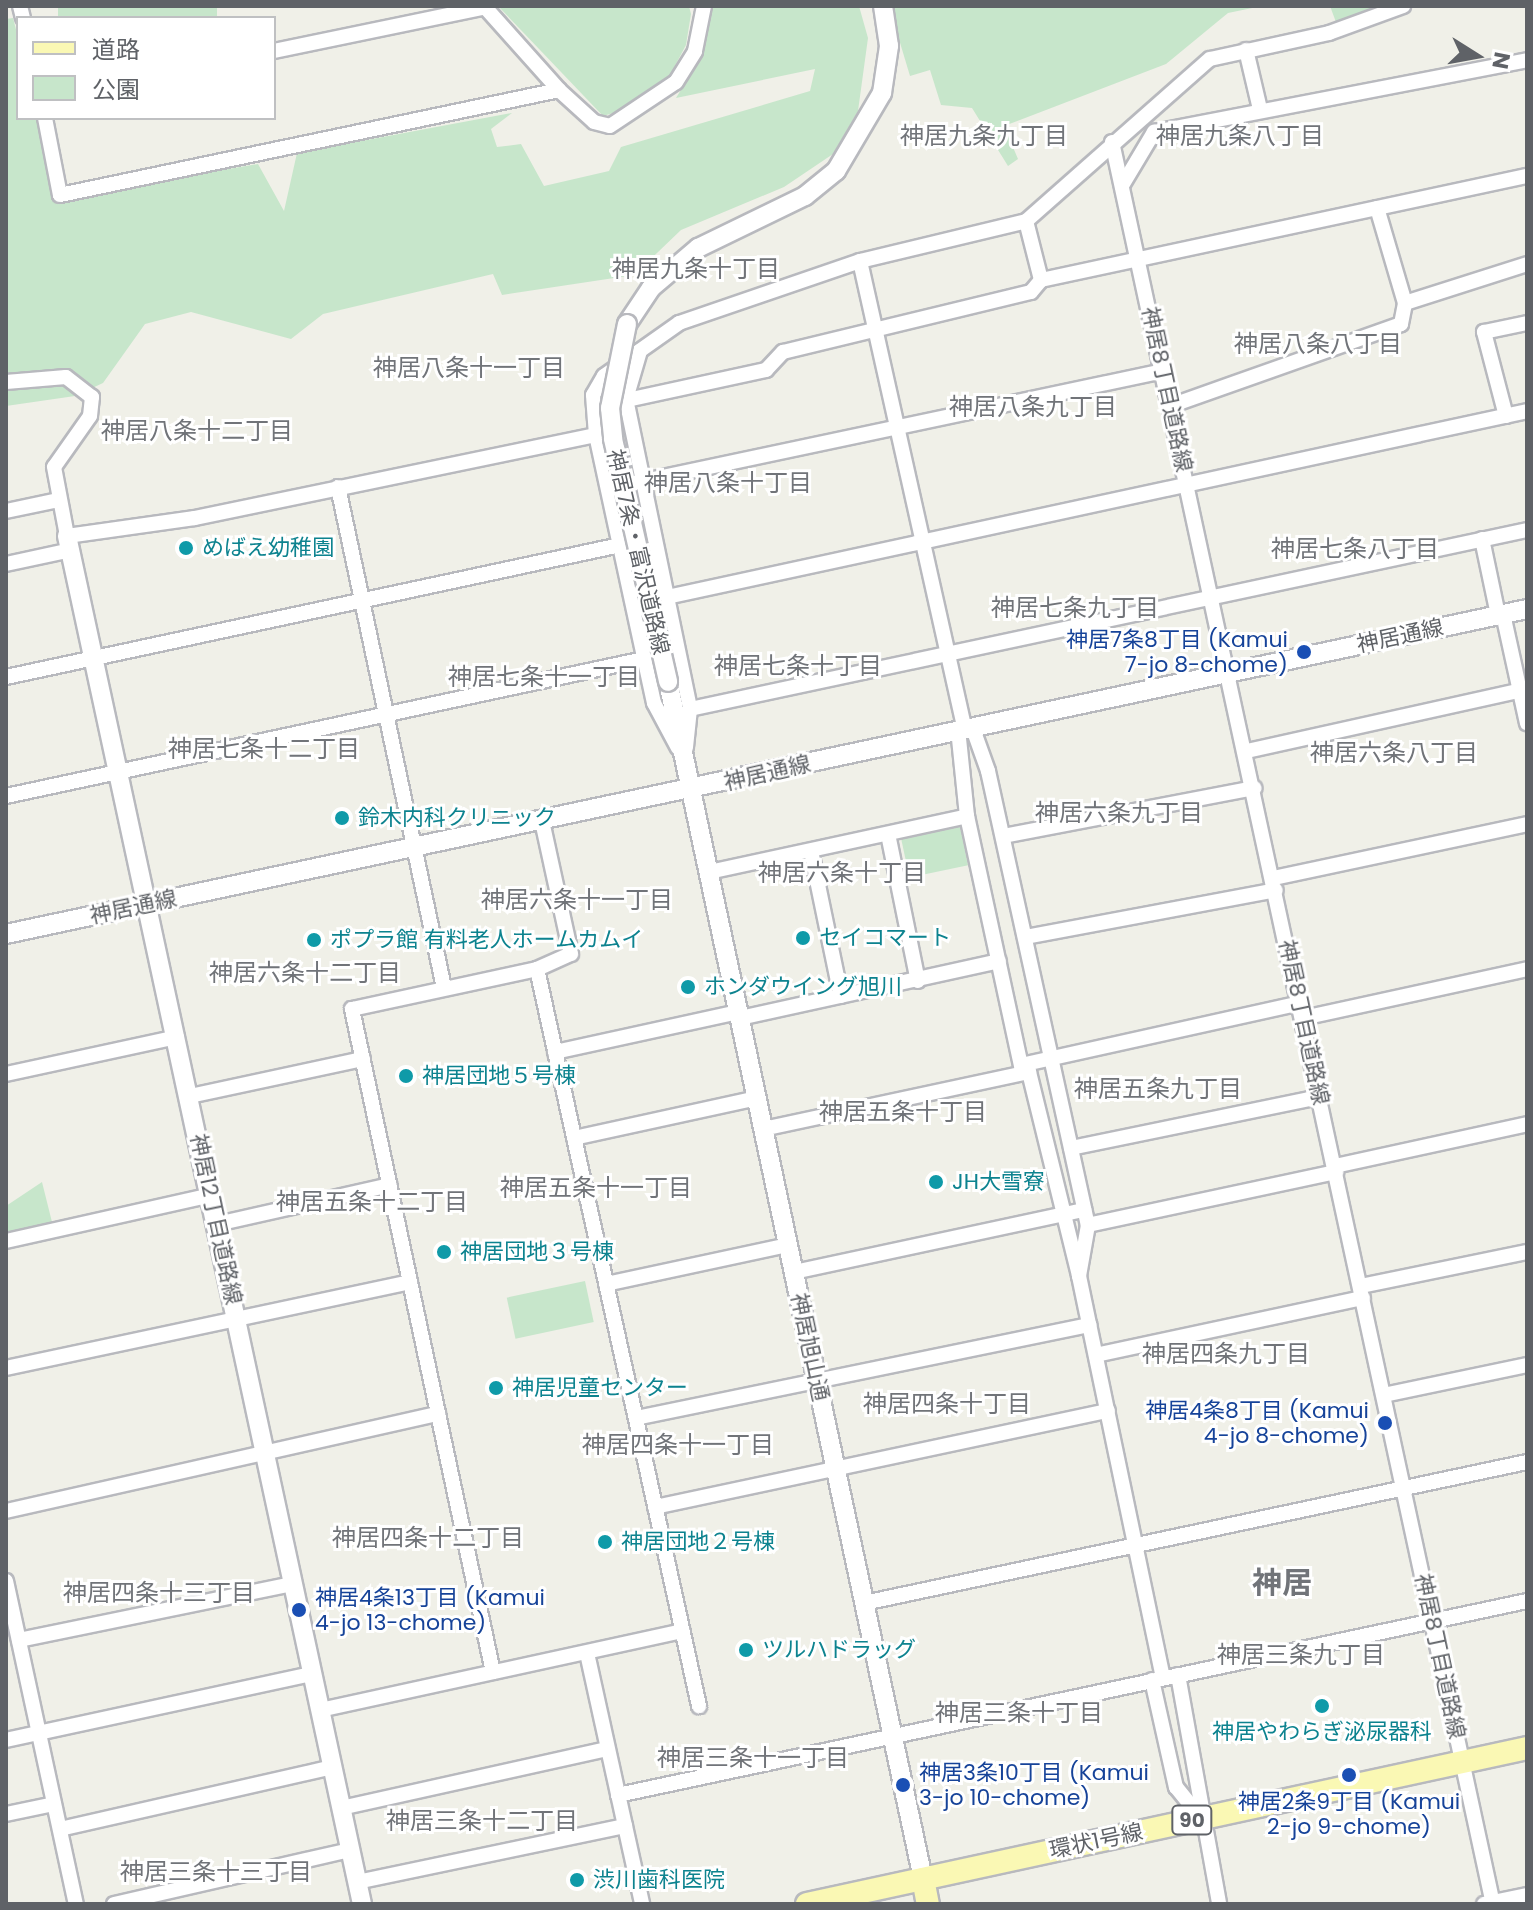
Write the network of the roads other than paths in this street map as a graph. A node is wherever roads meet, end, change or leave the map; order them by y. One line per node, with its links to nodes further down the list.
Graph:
1 (704, 6): 8 (street)
2 (883, 6): 61 (street, 神居7条・富沢道路線, bridge)
3 (1403, 6): 5 (street)
4 (485, 7): 6 (street); 8 (street)
5 (1246, 50): 9 (street); 11 (street)
6 (276, 51)
7 (1527, 60): 9 (street)
8 (559, 90): 10 (street)
9 (1260, 109): 13 (street)
10 (45, 120)
11 (1112, 142): 13 (street, 神居8丁目道路線); 15 (street)
12 (1527, 176): 14 (street)
13 (1123, 184): 16 (street, 神居8丁目道路線)
14 (1377, 208): 16 (street); 20 (street)
15 (1026, 221): 17 (street); 19 (street)
16 (1139, 258): 19 (street); 24 (street, 神居8丁目道路線)
17 (860, 261): 22 (street); 23 (street)
18 (1527, 264): 20 (street)
19 (1041, 280): 22 (street)
20 (1405, 303): 27 (street)
21 (1527, 323): 30 (street)
22 (875, 328): 26 (street); 31 (street)
23 (642, 347): 26 (street); 28 (street)
24 (1163, 371): 27 (street, 神居8丁目道路線); 31 (street)
25 (6, 382): 37 (street)
26 (626, 399): 28 (street); 33 (street)
27 (1170, 406): 34 (street, 神居8丁目道路線)
28 (592, 409): 32 (street)
29 (1527, 411): 30 (street)
30 (1506, 416): 34 (street)
31 (900, 430): 33 (street); 41 (street)
32 (596, 435): 35 (street); 36 (street)
33 (643, 481): 36 (street); 46 (street)
34 (1187, 482): 41 (street); 45 (street, 神居8丁目道路線)
35 (338, 487): 42 (street); 47 (street)
36 (608, 489): 43 (street)
37 (58, 500): 38 (street); 42 (street)
38 (6, 511)
39 (1527, 530): 40 (street)
40 (1482, 539): 45 (street); 49 (street)
41 (924, 542): 46 (street); 50 (street)
42 (69, 543): 44 (street); 51 (street, 神居12丁目道路線)
43 (620, 545): 47 (street); 52 (street)
44 (6, 564)
45 (1211, 595): 50 (street); 53 (street, 神居8丁目道路線)
46 (667, 597): 56 (street)
47 (362, 601): 51 (street); 57 (street)
48 (1527, 609): 49 (street, 神居通線)
49 (1501, 615): 53 (street, 神居通線); 55 (street)
50 (948, 654): 56 (street); 59 (street)
51 (94, 659): 54 (street); 62 (street, 神居12丁目道路線)
52 (644, 659): 57 (street); 61 (street)
53 (1230, 672): 59 (street, 神居通線); 60 (street, 神居8丁目道路線)
54 (6, 677)
55 (1524, 690): 58 (street); 60 (street)
56 (690, 709): 61 (street)
57 (385, 713): 62 (street); 71 (street)
58 (1527, 723)
59 (964, 728): 64 (street, 神居通線); 66 (street); 70 (street)
60 (1247, 751): 63 (street, 神居8丁目道路線)
61 (685, 761): 64 (street, 神居7条・富沢道路線)
62 (121, 772): 65 (street); 75 (street, 神居12丁目道路線)
63 (1254, 788): 70 (street); 74 (street, 神居8丁目道路線)
64 (691, 790): 67 (street, 神居通線); 73 (street, 神居旭山通)
65 (6, 796)
66 (967, 816): 69 (street); 78 (street)
67 (542, 821): 71 (street, 神居通線); 79 (street)
68 (1527, 824): 74 (street)
69 (888, 834): 72 (street); 81 (street)
70 (1003, 836): 77 (street)
71 (414, 848): 75 (street, 神居通線); 82 (street)
72 (811, 851): 73 (street); 83 (street)
73 (709, 872): 85 (street, 神居旭山通)
74 (1275, 884): 77 (street); 84 (street, 神居8丁目道路線)
75 (148, 903): 76 (street, 神居通線); 86 (street, 神居12丁目道路線)
76 (6, 934)
77 (1025, 937): 88 (street)
78 (999, 961): 81 (street); 90 (street)
79 (537, 969): 82 (street); 87 (street)
80 (1527, 969): 84 (street)
81 (918, 981): 83 (street)
82 (444, 988): 89 (street)
83 (841, 996): 85 (street)
84 (1302, 1010): 88 (street); 93 (street, 神居8丁目道路線)
85 (739, 1015): 87 (street); 94 (street, 神居旭山通)
86 (177, 1037): 91 (street); 92 (street, 神居12丁目道路線)
87 (555, 1052): 97 (street)
88 (1050, 1054): 90 (street); 98 (street)
89 (363, 1059): 92 (street); 100 (street)
90 (1025, 1068): 96 (street); 102 (street)
91 (6, 1074)
92 (190, 1096): 101 (street, 神居12丁目道路線)
93 (1320, 1097): 98 (street); 99 (street, 神居8丁目道路線)
94 (757, 1098): 96 (street, 神居旭山通); 97 (street)
95 (1527, 1124): 99 (street)
96 (763, 1129): 106 (street, 神居旭山通)
97 (574, 1138): 111 (street)
98 (1071, 1148): 103 (street)
99 (1336, 1169): 103 (street); 112 (street, 神居8丁目道路線)
100 (390, 1185): 104 (street); 110 (street)
101 (211, 1195): 104 (street, 神居12丁目道路線); 105 (street)
102 (1061, 1215): 103 (street); 108 (street); 109 (street)
103 (1086, 1217): 109 (street)
104 (217, 1224): 113 (street, 神居12丁目道路線)
105 (6, 1241)
106 (788, 1245): 108 (street, 神居旭山通); 111 (street)
107 (1527, 1252): 112 (street)
108 (794, 1272): 118 (street, 神居旭山通)
109 (1079, 1276): 114 (street)
110 (410, 1282): 113 (street); 121 (street)
111 (606, 1284): 122 (street)
112 (1362, 1292): 115 (street); 119 (street, 神居8丁目道路線)
113 (237, 1318): 117 (street); 123 (street, 神居12丁目道路線)
114 (1090, 1325): 115 (street); 118 (street)
115 (1096, 1355): 120 (street)
116 (1527, 1365): 119 (street)
117 (6, 1368)
118 (817, 1380): 122 (street); 125 (street, 神居旭山通)
119 (1384, 1395): 126 (street, 神居8丁目道路線)
120 (1108, 1411): 125 (street); 129 (street)
121 (438, 1414): 123 (street); 138 (street)
122 (636, 1418): 127 (street)
123 (266, 1454): 128 (street); 131 (street, 神居12丁目道路線)
124 (1527, 1462): 126 (street)
125 (836, 1470): 127 (street); 133 (street, 神居旭山通)
126 (1404, 1488): 129 (street); 134 (street, 神居8丁目道路線)
127 (655, 1507): 135 (street)
128 (6, 1511)
129 (1135, 1543): 133 (street); 140 (street)
130 (6, 1581): 136 (street)
131 (293, 1584): 136 (street); 139 (street, 神居12丁目道路線)
132 (1527, 1601): 134 (street)
133 (864, 1603): 144 (street, 神居旭山通)
134 (1432, 1622): 140 (street); 148 (street, 神居8丁目道路線)
135 (682, 1631): 137 (street); 141 (street)
136 (15, 1646): 143 (street)
137 (587, 1653): 138 (street); 147 (street)
138 (493, 1672): 142 (street)
139 (312, 1674): 142 (street, 神居12丁目道路線); 143 (street)
140 (1164, 1677): 144 (street); 154 (street); 154 (street)
141 (699, 1706)
142 (320, 1710): 149 (street, 神居12丁目道路線)
143 (39, 1733): 145 (street); 151 (street)
144 (892, 1735): 150 (street); 158 (street, 神居旭山通)
145 (6, 1740)
146 (1527, 1748): 148 (main road, 環状1号線 / 90)
147 (608, 1749): 150 (street); 152 (street)
148 (1462, 1761): 154 (main road, 環状1号線 / 90); 161 (street, 神居8丁目道路線)
149 (332, 1767): 152 (street, 神居12丁目道路線); 156 (street)
150 (618, 1795): 155 (street)
151 (54, 1804): 153 (street); 156 (street)
152 (341, 1808): 157 (street, 神居12丁目道路線)
153 (6, 1814)
154 (1201, 1818): 158 (main road, 環状1号線 / 90); 168 (street)
155 (625, 1826): 159 (street); 165 (street)
156 (60, 1829): 162 (street)
157 (350, 1850): 159 (street, 神居12丁目道路線); 163 (street)
158 (923, 1879): 166 (main road, 環状1号線 / 90); 167 (main road, 神居旭山通)
159 (357, 1882): 164 (street, 神居12丁目道路線)
160 (1527, 1895): 161 (street)
161 (1490, 1903)
162 (76, 1904)
163 (114, 1904)
164 (362, 1904)
165 (642, 1904)
166 (807, 1904)
167 (928, 1904)
168 (1219, 1904)

